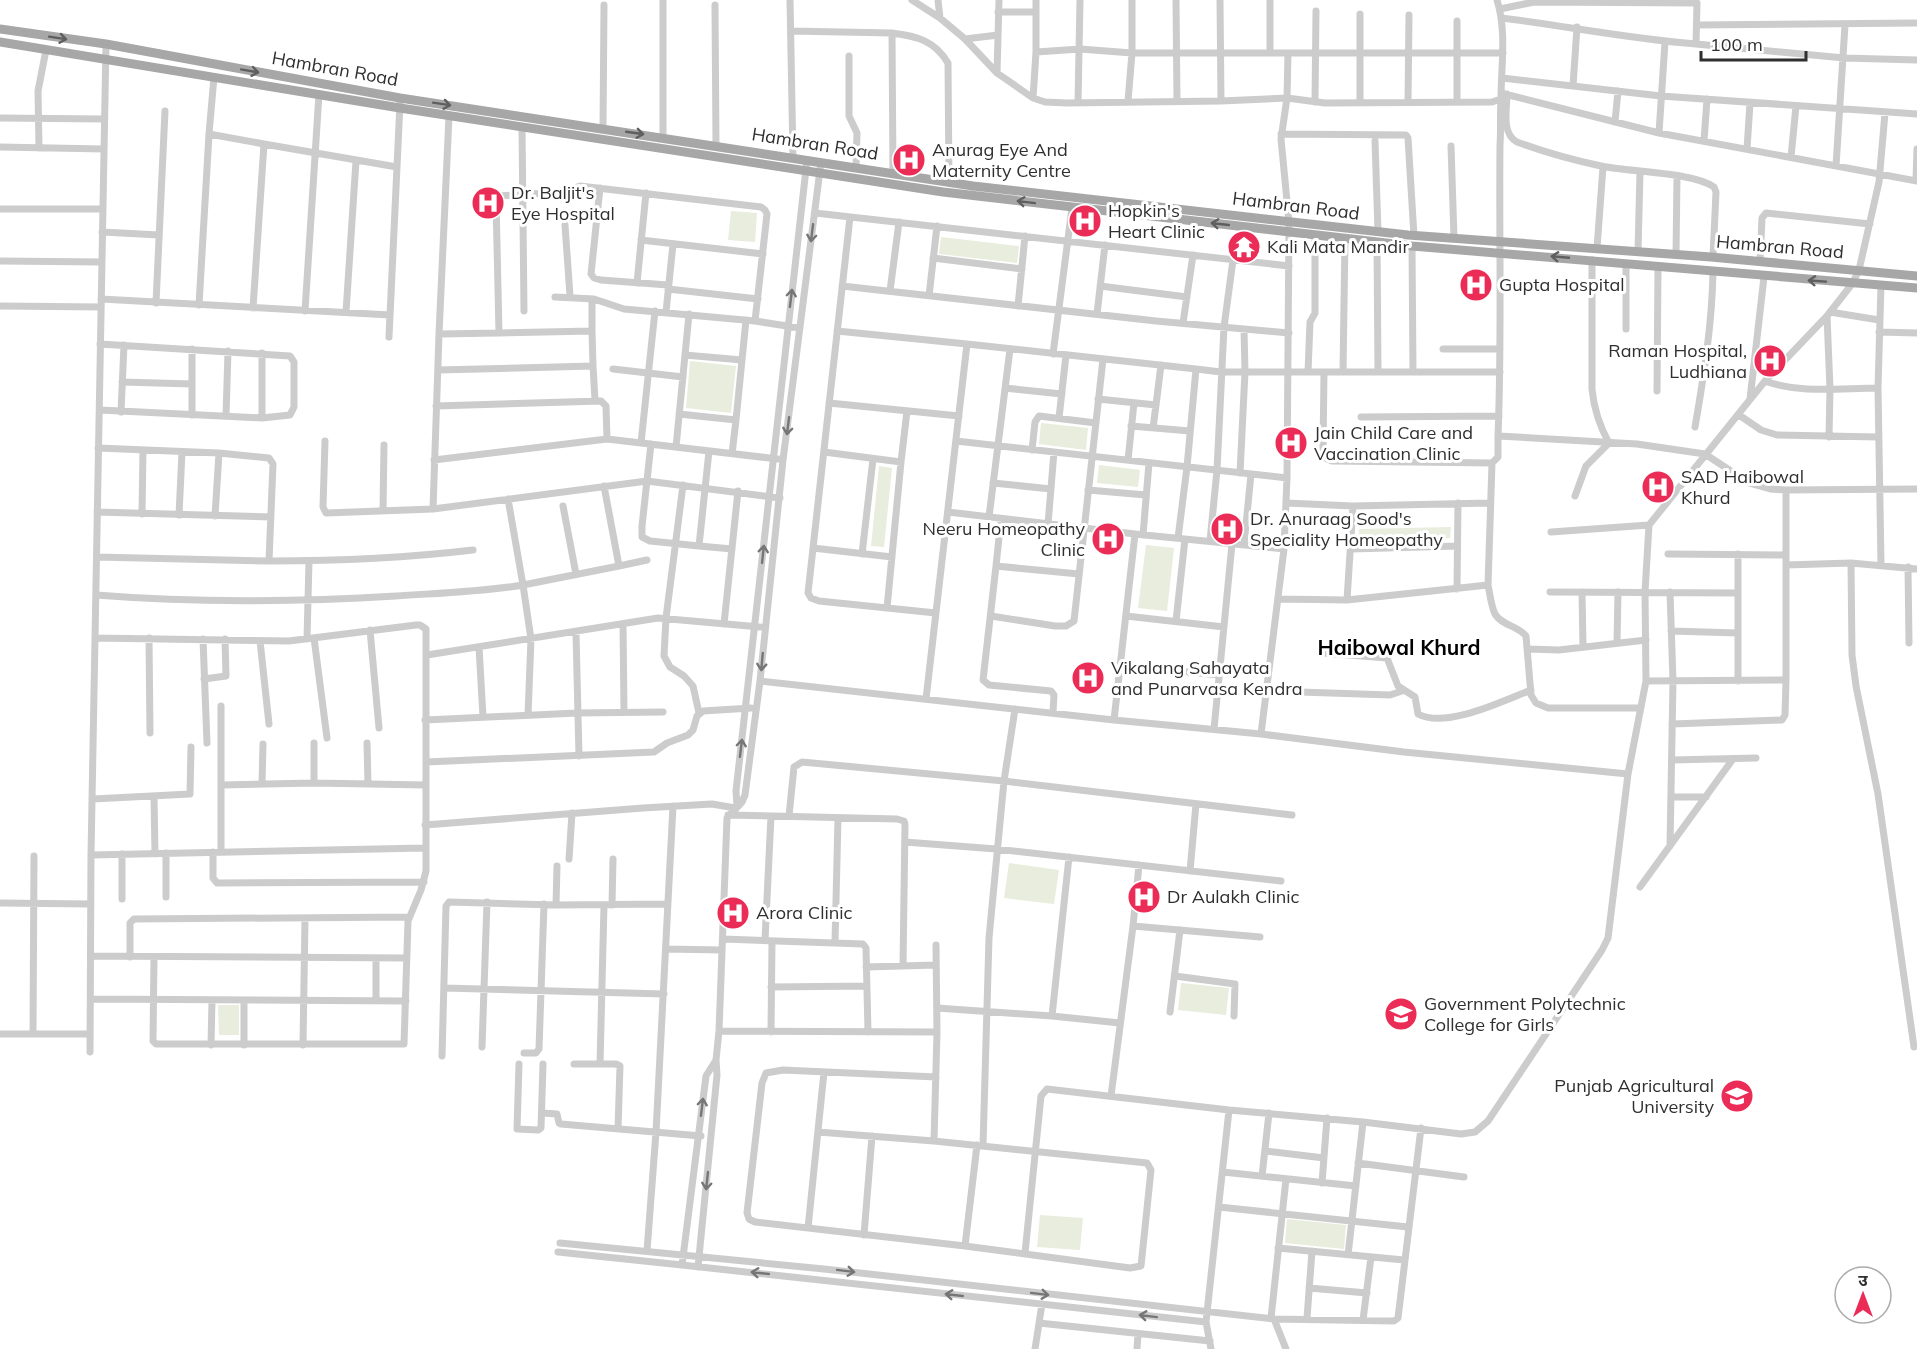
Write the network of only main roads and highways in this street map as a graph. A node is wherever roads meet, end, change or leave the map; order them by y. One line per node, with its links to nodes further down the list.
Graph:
1 (0, 29): 3 (main road, Hambran Road, one-way to 3)
2 (0, 42): 3 (main road, Hambran Road)
3 (501, 118): 4 (main road, Hambran Road, one-way to 4); 4 (main road, Hambran Road, one-way to 3)
4 (1289, 227): 5 (main road, Hambran Road); 5 (main road, Hambran Road)
5 (1377, 237): 6 (main road, Hambran Road)
6 (1413, 241): 7 (main road, Hambran Road); 8 (main road, Hambran Road, one-way to 6)
7 (1917, 276)
8 (1917, 288)

